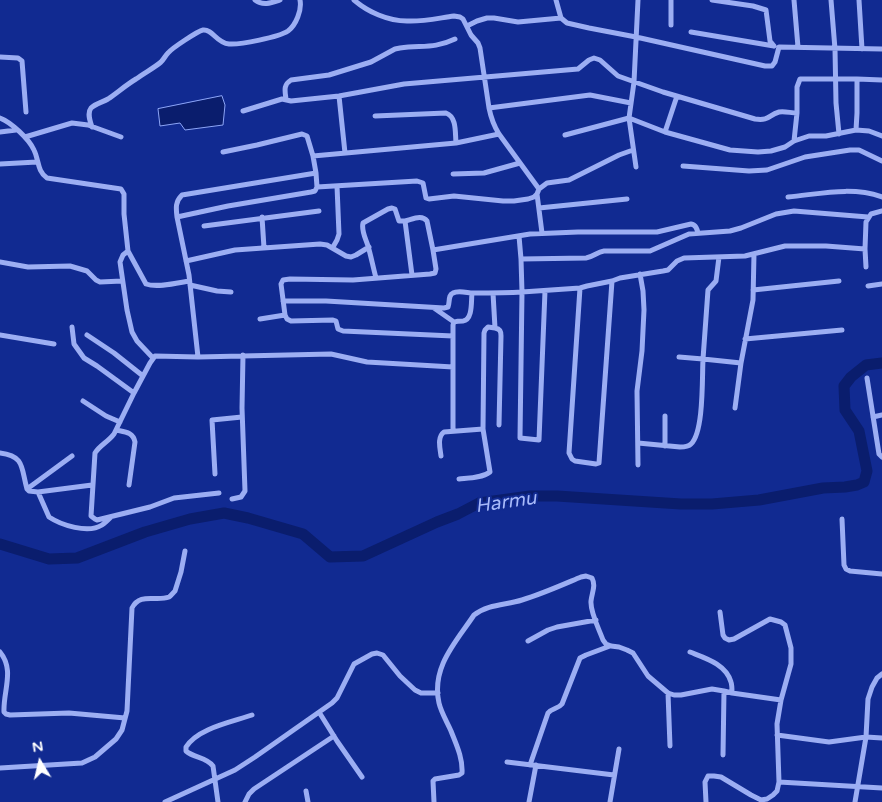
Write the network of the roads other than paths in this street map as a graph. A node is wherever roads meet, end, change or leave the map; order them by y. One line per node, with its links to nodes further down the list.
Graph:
1 (255, 0): 2 (street)
2 (280, 0)
3 (300, 0): 40 (street)
4 (354, 0): 14 (street)
5 (556, 0): 12 (street)
6 (638, 0): 16 (street)
7 (671, 0): 13 (street)
8 (712, 0): 18 (street)
9 (794, 0): 19 (street)
10 (831, 0): 20 (street)
11 (859, 0): 21 (street)
12 (561, 18): 14 (street); 16 (street)
13 (670, 25)
14 (467, 26): 24 (street)
15 (691, 32): 18 (street)
16 (636, 37): 18 (street); 28 (street)
17 (455, 39): 31 (street)
18 (776, 47): 19 (street)
19 (798, 47): 20 (street)
20 (835, 49): 21 (street); 25 (street)
21 (862, 49): 22 (street)
22 (882, 49)
23 (0, 57): 35 (street)
24 (484, 78): 28 (street); 29 (street); 33 (street)
25 (836, 79): 26 (street); 36 (street); 46 (street)
26 (857, 79): 27 (street); 42 (street)
27 (882, 80)
28 (634, 82): 30 (street); 32 (street)
29 (339, 96): 31 (street); 55 (street)
30 (677, 96): 36 (street); 44 (street)
31 (286, 99): 34 (street)
32 (631, 103): 33 (street); 39 (street)
33 (489, 108): 45 (street)
34 (243, 110)
35 (26, 112)
36 (797, 113): 51 (street)
37 (375, 116): 52 (street)
38 (0, 118): 41 (street)
39 (628, 118): 44 (street); 47 (street); 53 (street)
40 (92, 127): 49 (street); 50 (street)
41 (16, 130): 43 (street); 49 (street)
42 (856, 130): 46 (street); 48 (street)
43 (0, 132)
44 (666, 132): 51 (street)
45 (499, 134): 52 (street); 59 (street)
46 (840, 134): 51 (street)
47 (565, 135)
48 (882, 136)
49 (25, 137): 58 (street)
50 (121, 137)
51 (794, 141)
52 (456, 143): 55 (street)
53 (633, 150): 62 (street); 67 (street)
54 (223, 152): 56 (street)
55 (345, 154): 56 (street)
56 (313, 156): 63 (street)
57 (882, 161): 61 (street)
58 (38, 162): 60 (street); 86 (street)
59 (520, 163): 64 (street); 67 (street)
60 (0, 164)
61 (683, 166)
62 (636, 168)
63 (316, 173): 66 (street); 74 (street)
64 (453, 174)
65 (337, 186): 66 (street); 67 (street); 82 (street)
66 (317, 187): 74 (street)
67 (538, 191): 71 (street)
68 (788, 197): 69 (street)
69 (882, 197)
70 (627, 199): 71 (street)
71 (539, 208): 79 (street)
72 (320, 210): 75 (street)
73 (882, 211): 76 (street)
74 (178, 217): 91 (street)
75 (262, 218): 78 (street); 84 (street)
76 (868, 218): 80 (street); 85 (street)
77 (405, 221): 83 (street); 87 (street); 95 (street)
78 (204, 226)
79 (542, 233): 80 (street); 81 (street)
80 (698, 233): 90 (street)
81 (519, 236): 87 (street); 90 (street)
82 (333, 247): 83 (street); 84 (street)
83 (369, 247): 96 (street)
84 (264, 248): 91 (street)
85 (864, 249): 88 (street); 93 (street)
86 (128, 250): 97 (street); 100 (street)
87 (433, 250): 95 (street)
88 (754, 254): 89 (street); 104 (street)
89 (719, 257): 94 (street); 127 (street)
90 (521, 259): 106 (street)
91 (186, 261): 100 (street)
92 (0, 262): 97 (street)
93 (866, 267)
94 (640, 274): 98 (street); 144 (street)
95 (412, 275): 96 (street)
96 (376, 278): 110 (street)
97 (122, 281): 126 (street)
98 (612, 281): 103 (street); 103 (street)
99 (839, 281): 104 (street)
100 (189, 283): 105 (street); 124 (street)
101 (882, 284): 102 (street)
102 (868, 286)
103 (580, 288): 107 (street)
104 (753, 290): 121 (street)
105 (231, 292)
106 (522, 292): 107 (street); 107 (street); 109 (street)
107 (545, 292)
108 (472, 293): 109 (street); 111 (street); 114 (street)
109 (494, 293): 116 (street)
110 (283, 301): 111 (street); 112 (street)
111 (434, 308): 114 (street)
112 (285, 315): 113 (street); 120 (street)
113 (260, 319)
114 (454, 322): 120 (street)
115 (72, 327): 132 (street)
116 (495, 328): 140 (street); 141 (street)
117 (842, 330): 121 (street)
118 (87, 334): 130 (street)
119 (0, 335): 122 (street)
120 (453, 336): 129 (street)
121 (745, 339): 128 (street)
122 (54, 344)
123 (242, 355): 124 (street); 129 (street); 137 (street)
124 (198, 357): 126 (street)
125 (679, 357): 127 (street)
126 (153, 358): 130 (street)
127 (703, 359): 128 (street); 145 (street)
128 (741, 363): 134 (street)
129 (453, 367): 143 (street)
130 (143, 376): 132 (street)
131 (867, 378): 138 (street)
132 (134, 393): 139 (street)
133 (83, 401): 139 (street)
134 (735, 408)
135 (882, 415): 138 (street)
136 (665, 416): 145 (street)
137 (242, 417): 152 (street); 159 (street)
138 (873, 417): 146 (street)
139 (120, 422): 142 (street)
140 (500, 425)
141 (483, 429): 143 (street); 153 (street)
142 (116, 430): 154 (street); 155 (street)
143 (453, 430): 149 (street)
144 (638, 443): 145 (street); 151 (street)
145 (665, 446)
146 (880, 446): 150 (street)
147 (0, 453): 156 (street)
148 (72, 456): 156 (street)
149 (441, 456)
150 (882, 457)
151 (638, 465)
152 (215, 474)
153 (459, 480)
154 (92, 485): 157 (street); 160 (street)
155 (129, 485)
156 (27, 489): 157 (street)
157 (38, 492): 160 (street)
158 (219, 493): 160 (street)
159 (232, 499)
160 (111, 517)
161 (842, 519): 163 (street)
162 (185, 551): 178 (street)
163 (882, 574)
164 (720, 612): 175 (street)
165 (596, 620): 166 (street); 167 (street); 172 (street)
166 (528, 641)
167 (610, 646): 173 (street); 187 (street)
168 (0, 652): 178 (street)
169 (690, 652): 174 (street)
170 (882, 674): 181 (street)
171 (724, 691): 173 (street); 174 (street); 185 (street)
172 (438, 693): 176 (street); 203 (street)
173 (668, 693): 183 (street)
174 (732, 694): 175 (street)
175 (781, 700): 179 (street)
176 (319, 712): 180 (street); 192 (street)
177 (252, 715): 192 (street)
178 (125, 718): 189 (street)
179 (777, 735): 181 (street); 193 (street)
180 (334, 736): 191 (street); 201 (street)
181 (866, 737): 182 (street); 194 (street)
182 (882, 738)
183 (670, 746)
184 (619, 749): 190 (street)
185 (723, 755)
186 (507, 762): 187 (street)
187 (530, 765): 188 (street)
188 (536, 765): 190 (street); 204 (street)
189 (0, 768)
190 (614, 775): 205 (street)
191 (362, 776)
192 (215, 779): 198 (street); 200 (street)
193 (780, 782): 194 (street); 197 (street)
194 (857, 786): 195 (street); 208 (street)
195 (882, 788)
196 (306, 790): 202 (street)
197 (750, 795): 206 (street); 207 (street)
198 (173, 800): 199 (street)
199 (164, 802)
200 (218, 802)
201 (244, 802)
202 (308, 802)
203 (434, 802)
204 (529, 802)
205 (610, 802)
206 (706, 802)
207 (750, 802)
208 (855, 802)

